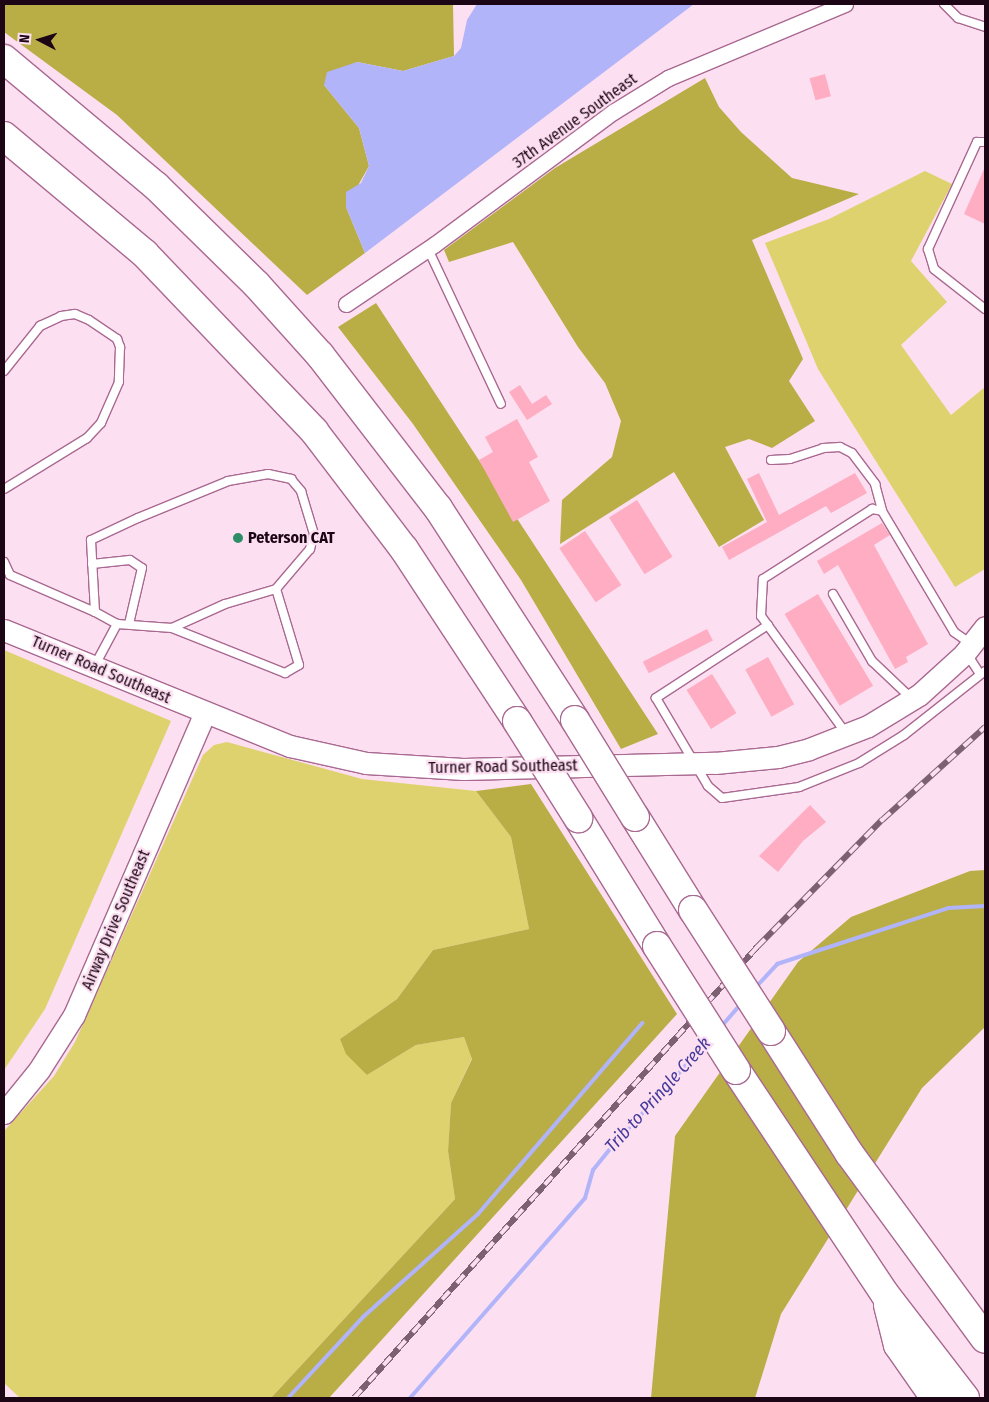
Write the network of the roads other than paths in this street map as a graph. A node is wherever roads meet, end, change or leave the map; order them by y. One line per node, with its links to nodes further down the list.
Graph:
1 (845, 4): 7 (street, 37th Avenue Southeast)
2 (944, 4): 3 (lane)
3 (985, 27)
4 (4, 59): 35 (highway, bridge)
5 (4, 136): 34 (highway, bridge)
6 (985, 142): 9 (lane)
7 (428, 249): 8 (street, 37th Avenue Southeast); 11 (lane)
8 (346, 304)
9 (985, 309)
10 (4, 371): 13 (lane)
11 (501, 404)
12 (771, 460): 14 (lane)
13 (4, 489)
14 (882, 511): 22 (lane); 26 (lane)
15 (4, 562): 19 (lane)
16 (92, 564): 17 (lane); 19 (lane); 21 (lane)
17 (276, 589): 23 (lane); 23 (lane)
18 (833, 594): 29 (lane)
19 (95, 612): 20 (lane)
20 (118, 624): 21 (lane); 27 (lane)
21 (129, 624): 23 (lane)
22 (768, 625): 31 (lane); 32 (lane)
23 (172, 628)
24 (985, 628): 26 (main road, Turner Road Southeast)
25 (4, 630): 27 (main road, Turner Road Southeast)
26 (969, 648): 28 (lane); 29 (main road, Turner Road Southeast)
27 (94, 667): 30 (main road, Turner Road Southeast)
28 (982, 672): 32 (lane)
29 (912, 699): 31 (main road, Turner Road Southeast)
30 (204, 714): 32 (main road, Turner Road Southeast); 33 (main road, Airway Drive Southeast)
31 (847, 735): 32 (main road, Turner Road Southeast)
32 (695, 763)
33 (4, 1112)
34 (885, 1294): 36 (highway); 37 (highway)
35 (985, 1339)
36 (935, 1398)
37 (965, 1398)

